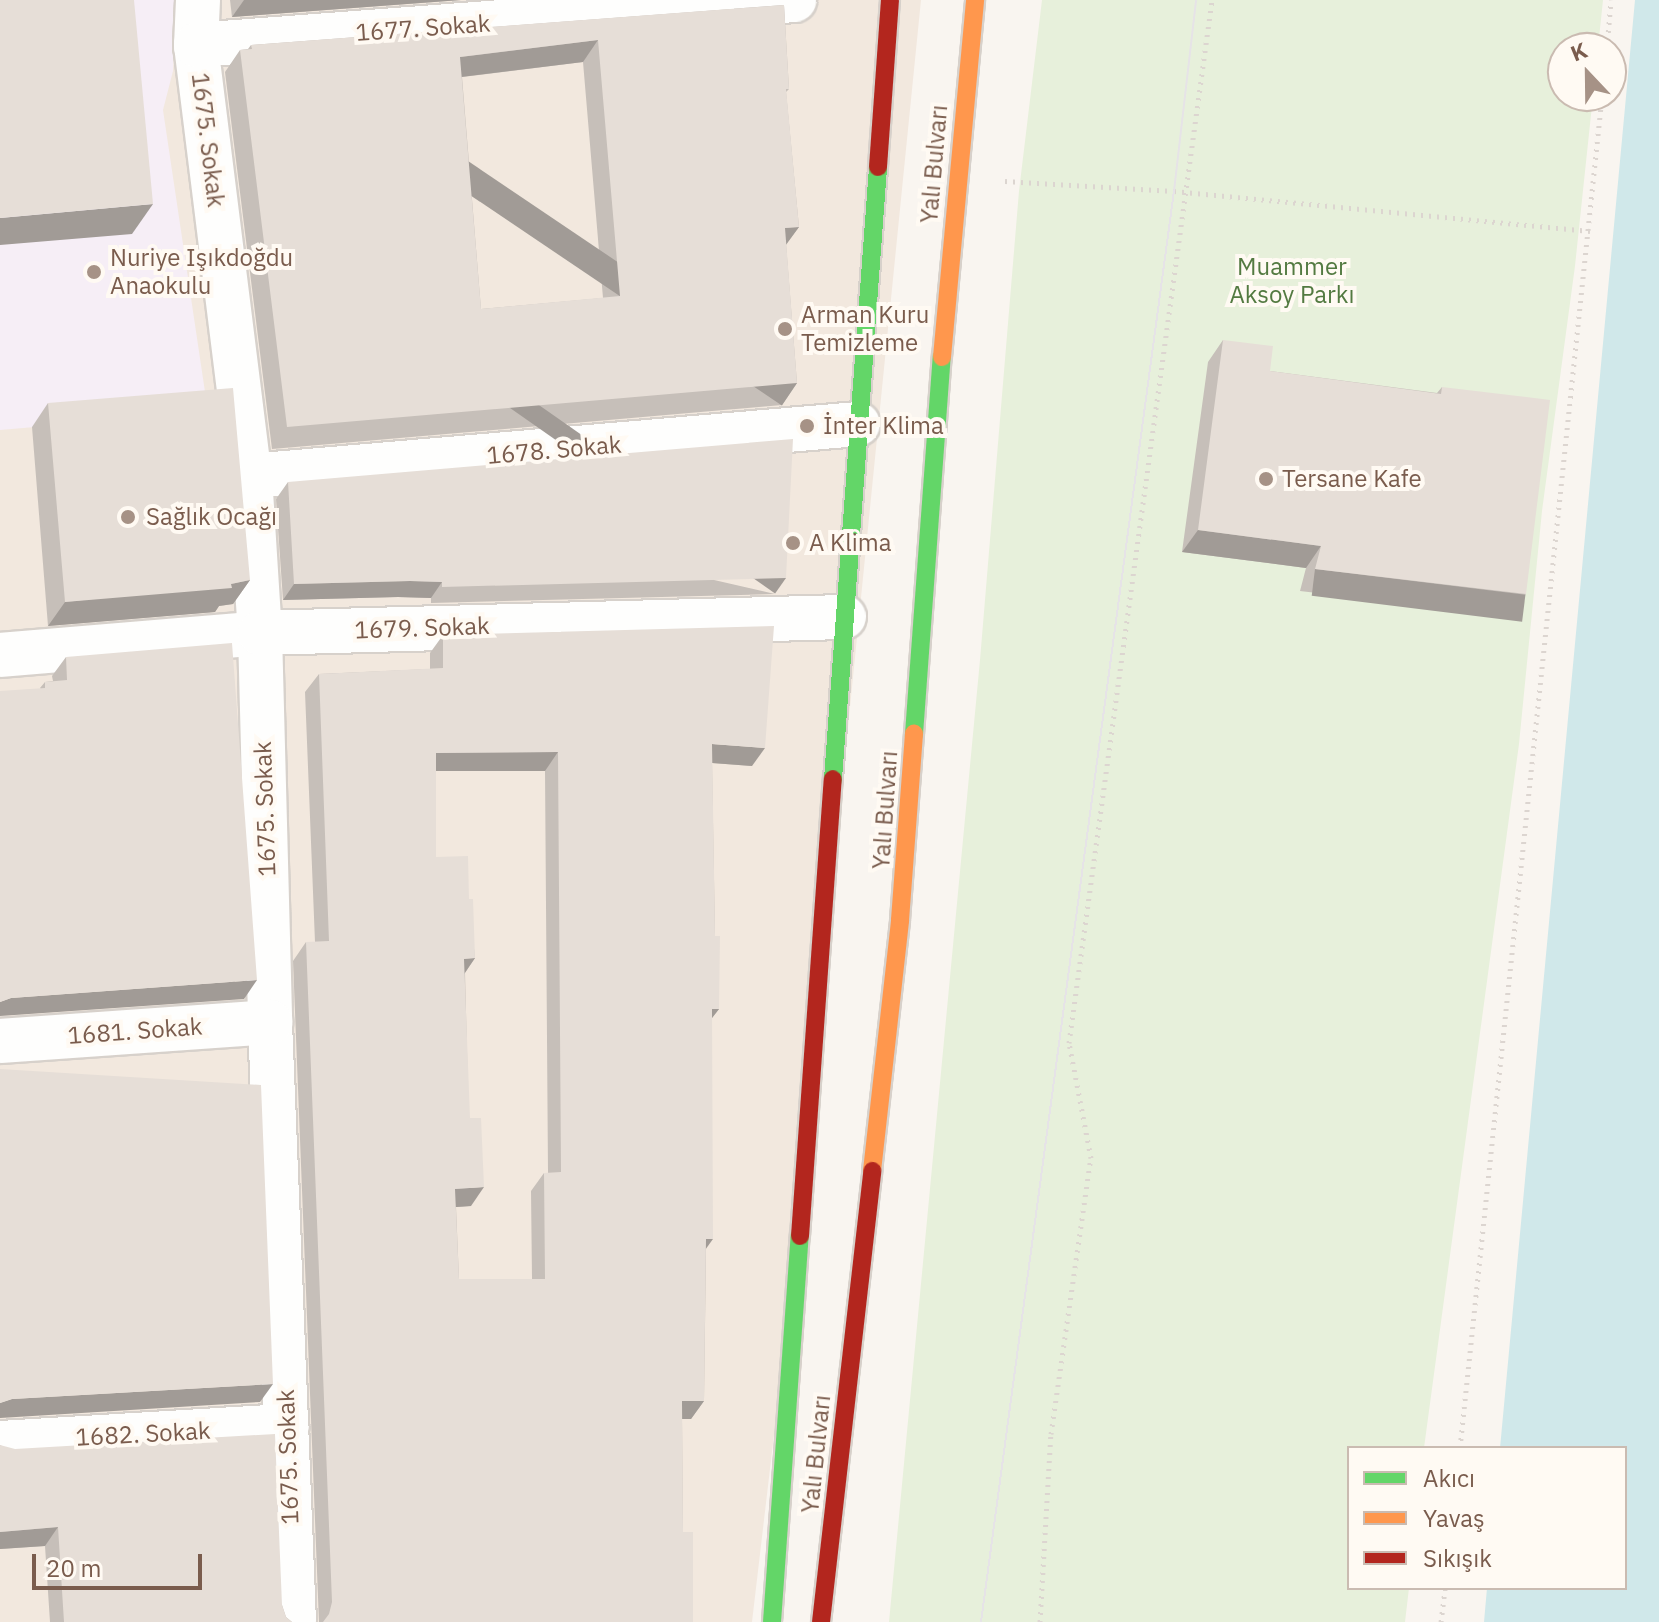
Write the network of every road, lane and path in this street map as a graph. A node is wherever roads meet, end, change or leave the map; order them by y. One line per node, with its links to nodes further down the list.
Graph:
1 (198, 0): 8 (street, 1675. Sokak)
2 (794, 0): 8 (street, 1677. Sokak)
3 (890, 0): 13 (main road, Yalı Bulvarı)
4 (975, 0): 10 (main road, Yalı Bulvarı)
5 (1212, 0): 11 (path)
6 (1611, 0): 7 (path)
7 (1608, 32)
8 (196, 45): 14 (street, 1675. Sokak)
9 (1601, 112): 12 (path)
10 (956, 178): 11 (path); 26 (main road, Yalı Bulvarı)
11 (1187, 192): 12 (path); 27 (path)
12 (1590, 231): 22 (path)
13 (858, 424): 14 (street, 1678. Sokak); 15 (main road, Yalı Bulvarı)
14 (250, 476): 16 (street, 1675. Sokak)
15 (844, 617): 16 (street, 1679. Sokak); 25 (main road, Yalı Bulvarı)
16 (260, 633): 17 (street, 1679. Sokak); 18 (street, 1675. Sokak)
17 (0, 655)
18 (270, 1022): 19 (street, 1681. Sokak); 20 (street, 1675. Sokak)
19 (0, 1041)
20 (286, 1426): 21 (street, 1682. Sokak); 24 (street, 1675. Sokak)
21 (0, 1443)
22 (1460, 1446)
23 (1445, 1590): 28 (path)
24 (294, 1622)
25 (772, 1622)
26 (821, 1622)
27 (1040, 1622)
28 (1441, 1622)

